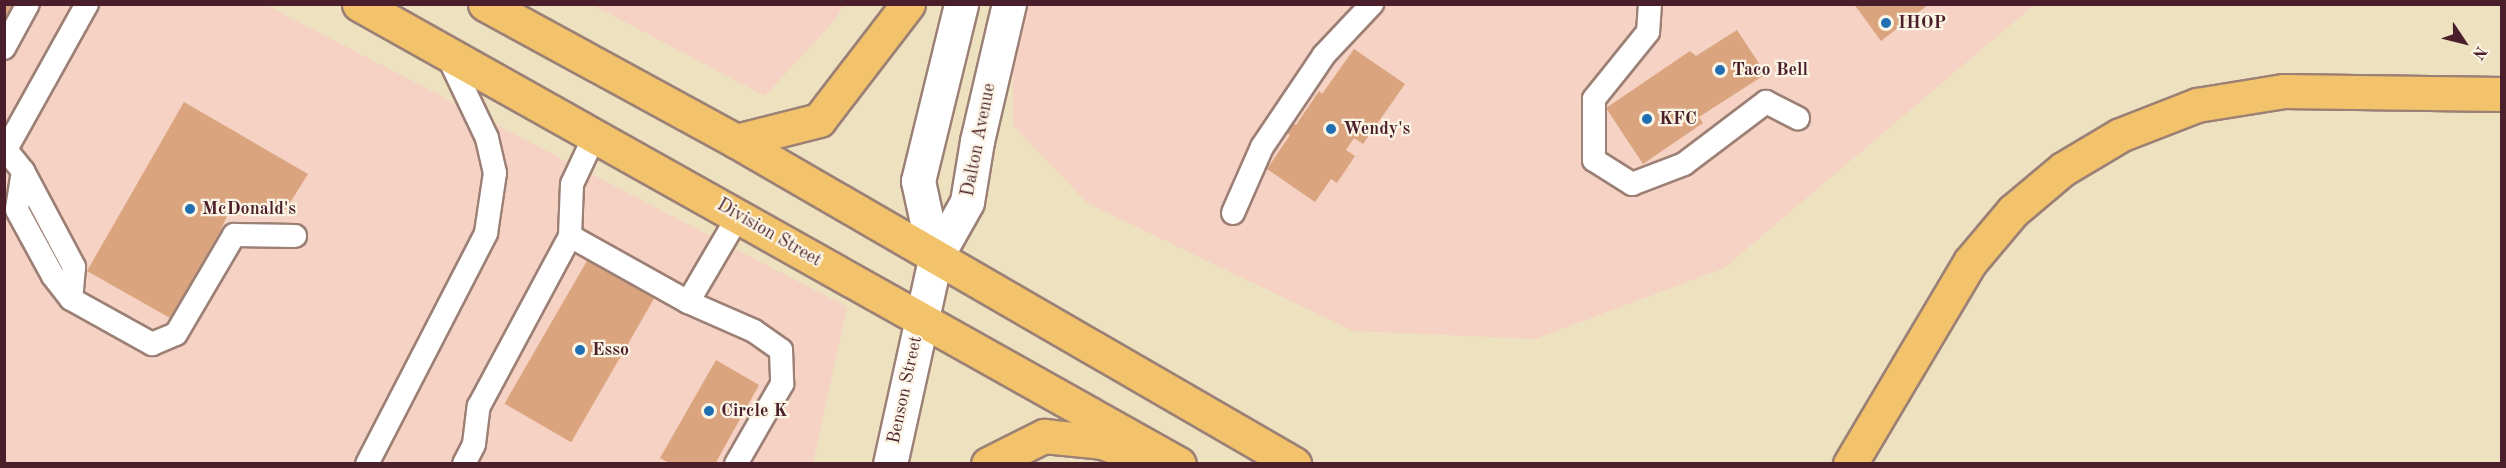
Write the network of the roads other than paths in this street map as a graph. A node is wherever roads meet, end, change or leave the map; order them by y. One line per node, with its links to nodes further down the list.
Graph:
1 (28, 4): 11 (lane)
2 (87, 4): 18 (lane)
3 (359, 4): 12 (main road, Division Street)
4 (485, 4): 17 (main road)
5 (908, 4): 17 (main road)
6 (961, 4): 23 (street)
7 (1009, 4): 23 (street, Dalton Avenue)
8 (1353, 4): 13 (lane)
9 (1372, 4): 13 (lane)
10 (1650, 4): 15 (lane)
11 (4, 48)
12 (446, 52): 16 (main road, Division Street); 26 (lane)
13 (1324, 55): 19 (lane)
14 (2502, 94): 34 (main road)
15 (1798, 118)
16 (595, 135): 20 (main road, Division Street); 22 (lane)
17 (736, 141): 23 (main road)
18 (5, 152): 21 (lane)
19 (1233, 213)
20 (739, 215): 24 (lane); 25 (main road, Division Street)
21 (295, 236)
22 (570, 236): 24 (lane); 27 (lane)
23 (935, 259): 25 (street, Benson Street); 33 (main road)
24 (688, 302): 28 (lane)
25 (921, 317): 29 (street, Benson Street); 32 (main road, Division Street)
26 (367, 464)
27 (464, 464)
28 (736, 464)
29 (890, 464)
30 (988, 464): 31 (main road)
31 (1160, 464)
32 (1179, 464)
33 (1294, 464)
34 (1850, 464)

